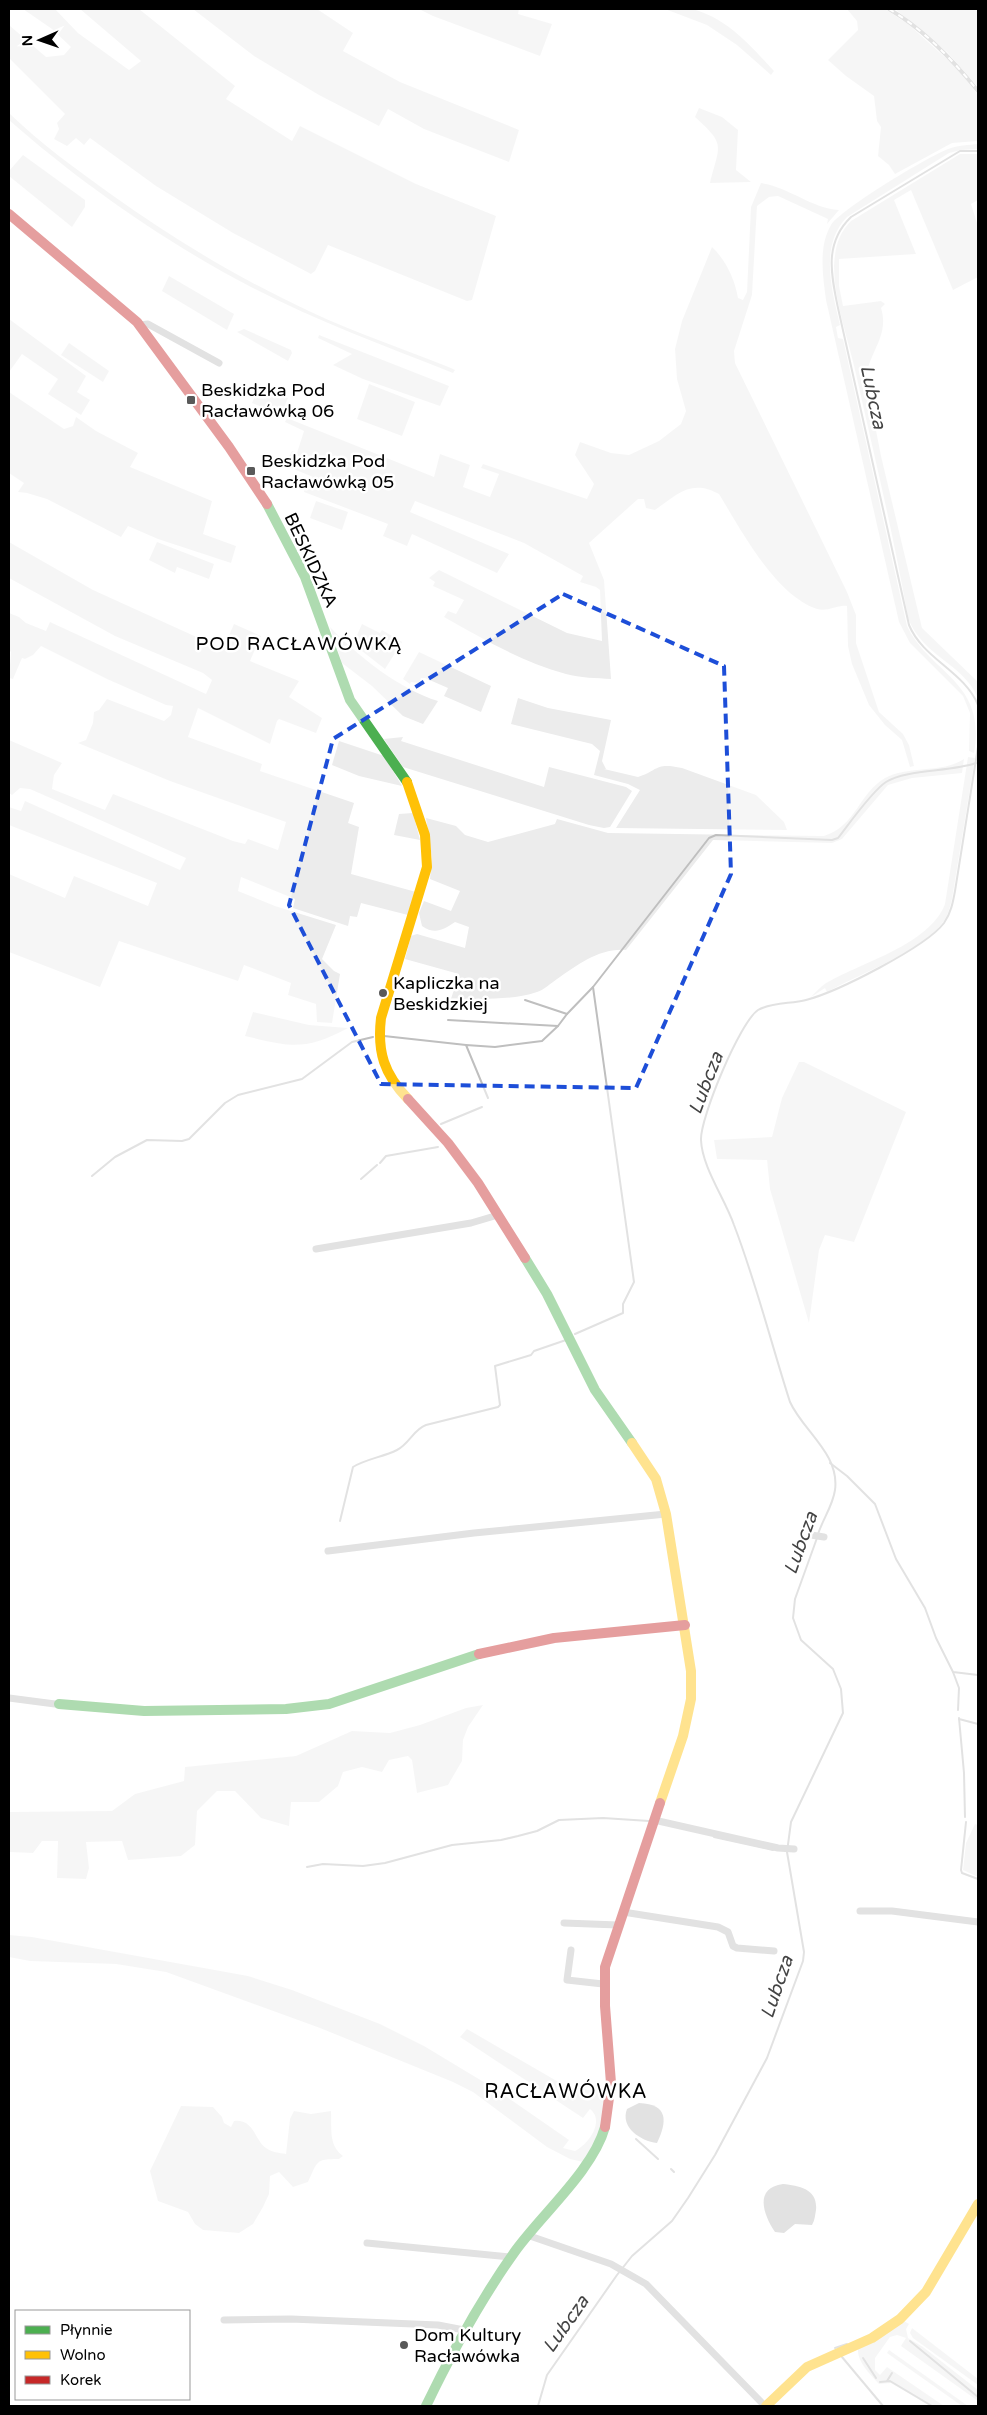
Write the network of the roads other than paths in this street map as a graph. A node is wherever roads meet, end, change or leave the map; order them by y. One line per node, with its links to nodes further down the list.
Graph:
1 (9, 214): 2 (street, BESKIDZKA)
2 (140, 325): 3 (street); 4 (street, BESKIDZKA)
3 (219, 363)
4 (498, 1215): 5 (street); 6 (street, BESKIDZKA)
5 (316, 1249)
6 (666, 1514): 9 (street); 10 (street, BESKIDZKA)
7 (811, 1535): 8 (street)
8 (824, 1538)
9 (328, 1551)
10 (684, 1625): 12 (street); 13 (street, BESKIDZKA)
11 (9, 1698): 12 (street)
12 (57, 1704)
13 (654, 1820): 14 (street); 16 (street, BESKIDZKA)
14 (794, 1849)
15 (860, 1911): 17 (street)
16 (623, 1912): 19 (street, BESKIDZKA); 21 (street)
17 (978, 1922)
18 (564, 1923): 19 (street)
19 (618, 1926): 22 (street, BESKIDZKA)
20 (571, 1950): 22 (street)
21 (774, 1951)
22 (603, 1984): 24 (street, BESKIDZKA)
23 (978, 2204): 30 (street)
24 (527, 2235): 26 (street, BESKIDZKA); 30 (street)
25 (367, 2242): 26 (street)
26 (511, 2257): 28 (street, BESKIDZKA)
27 (224, 2320): 28 (street)
28 (464, 2330): 29 (street, BESKIDZKA)
29 (426, 2406)
30 (765, 2406)

